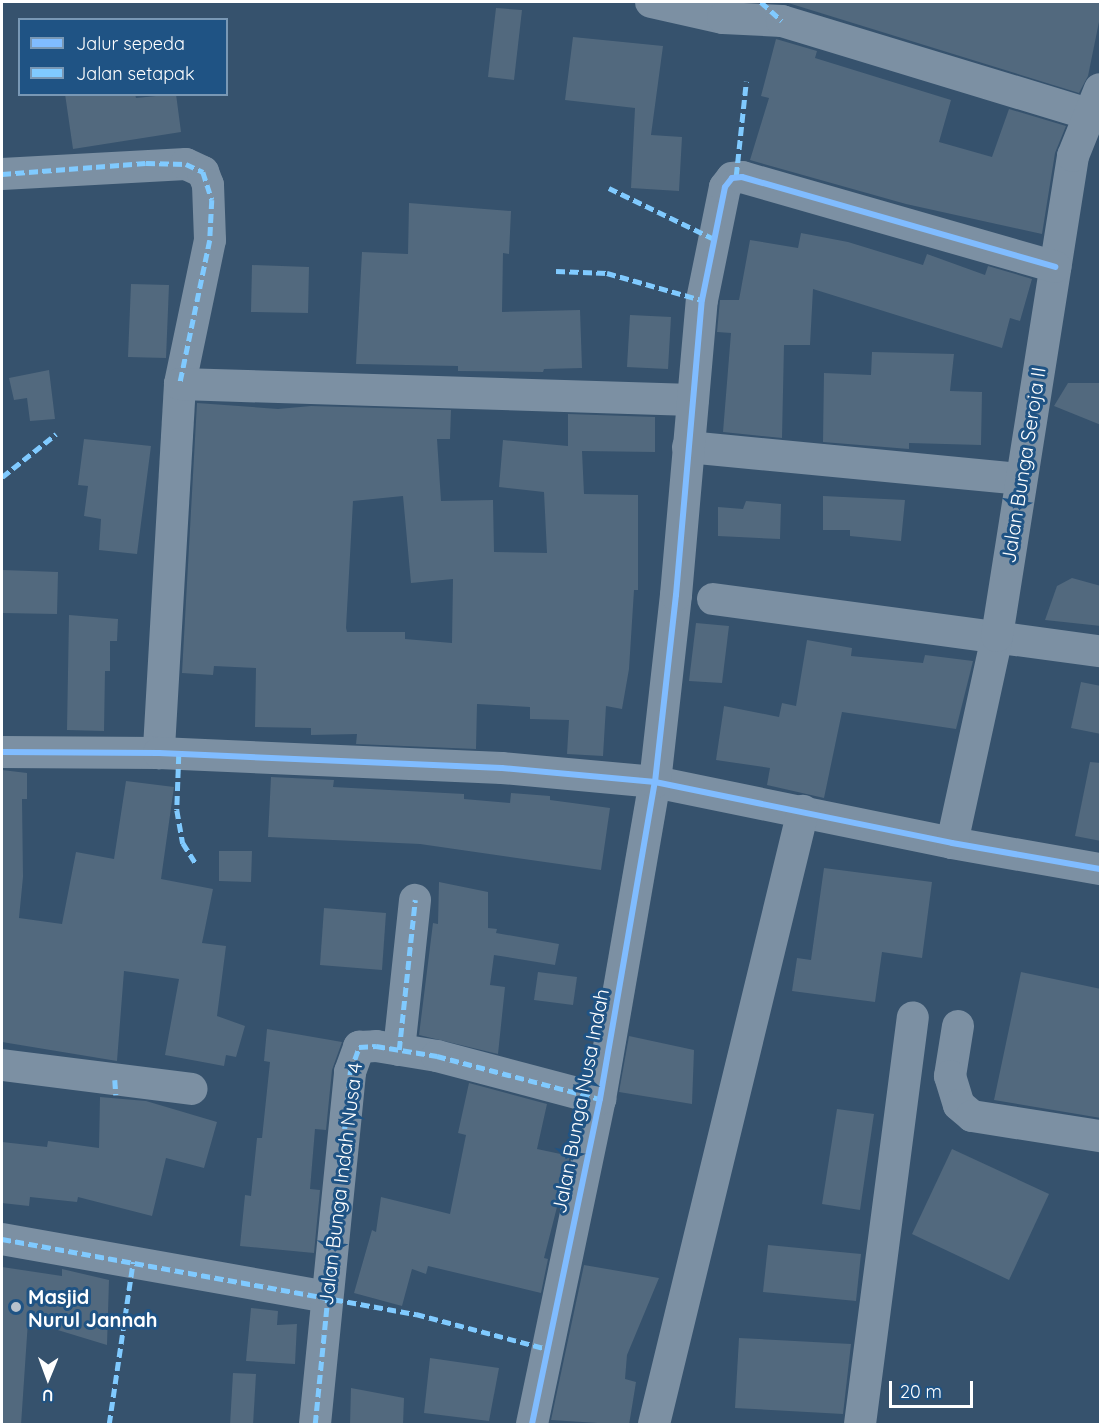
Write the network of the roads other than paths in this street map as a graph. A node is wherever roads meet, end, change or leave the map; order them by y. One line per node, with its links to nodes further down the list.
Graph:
1 (651, 2): 2 (street)
2 (1094, 102): 4 (street, Jalan Bunga Seroja II)
3 (2, 174): 5 (street)
4 (1055, 267): 6 (street, Jalan Bunga Nusa Indah); 8 (street, Jalan Bunga Seroja II)
5 (180, 384): 6 (street); 13 (street)
6 (693, 400): 7 (street, Jalan Bunga Nusa Indah)
7 (688, 447): 8 (street); 14 (street, Jalan Bunga Nusa Indah)
8 (1020, 479): 10 (street, Jalan Bunga Seroja II)
9 (713, 599): 10 (street)
10 (997, 636): 11 (street); 16 (street, Jalan Bunga Seroja II)
11 (1101, 651)
12 (2, 752): 13 (street)
13 (159, 753): 14 (street)
14 (655, 782): 15 (street); 24 (street, Jalan Bunga Nusa Indah)
15 (803, 812): 16 (street); 30 (street)
16 (951, 843): 17 (street)
17 (1101, 869)
18 (415, 900): 21 (street)
19 (913, 1017): 31 (street)
20 (958, 1026): 25 (street)
21 (399, 1050): 24 (street, Jalan Bunga Indah Nusa 4); 27 (street, Jalan Bunga Indah Nusa 4)
22 (2, 1065): 23 (street)
23 (191, 1089)
24 (600, 1099): 29 (street, Jalan Bunga Nusa Indah)
25 (1101, 1136)
26 (2, 1239): 27 (street)
27 (326, 1297): 28 (street, Jalan Bunga Indah Nusa 4)
28 (315, 1425)
29 (532, 1425)
30 (654, 1425)
31 (860, 1425)

